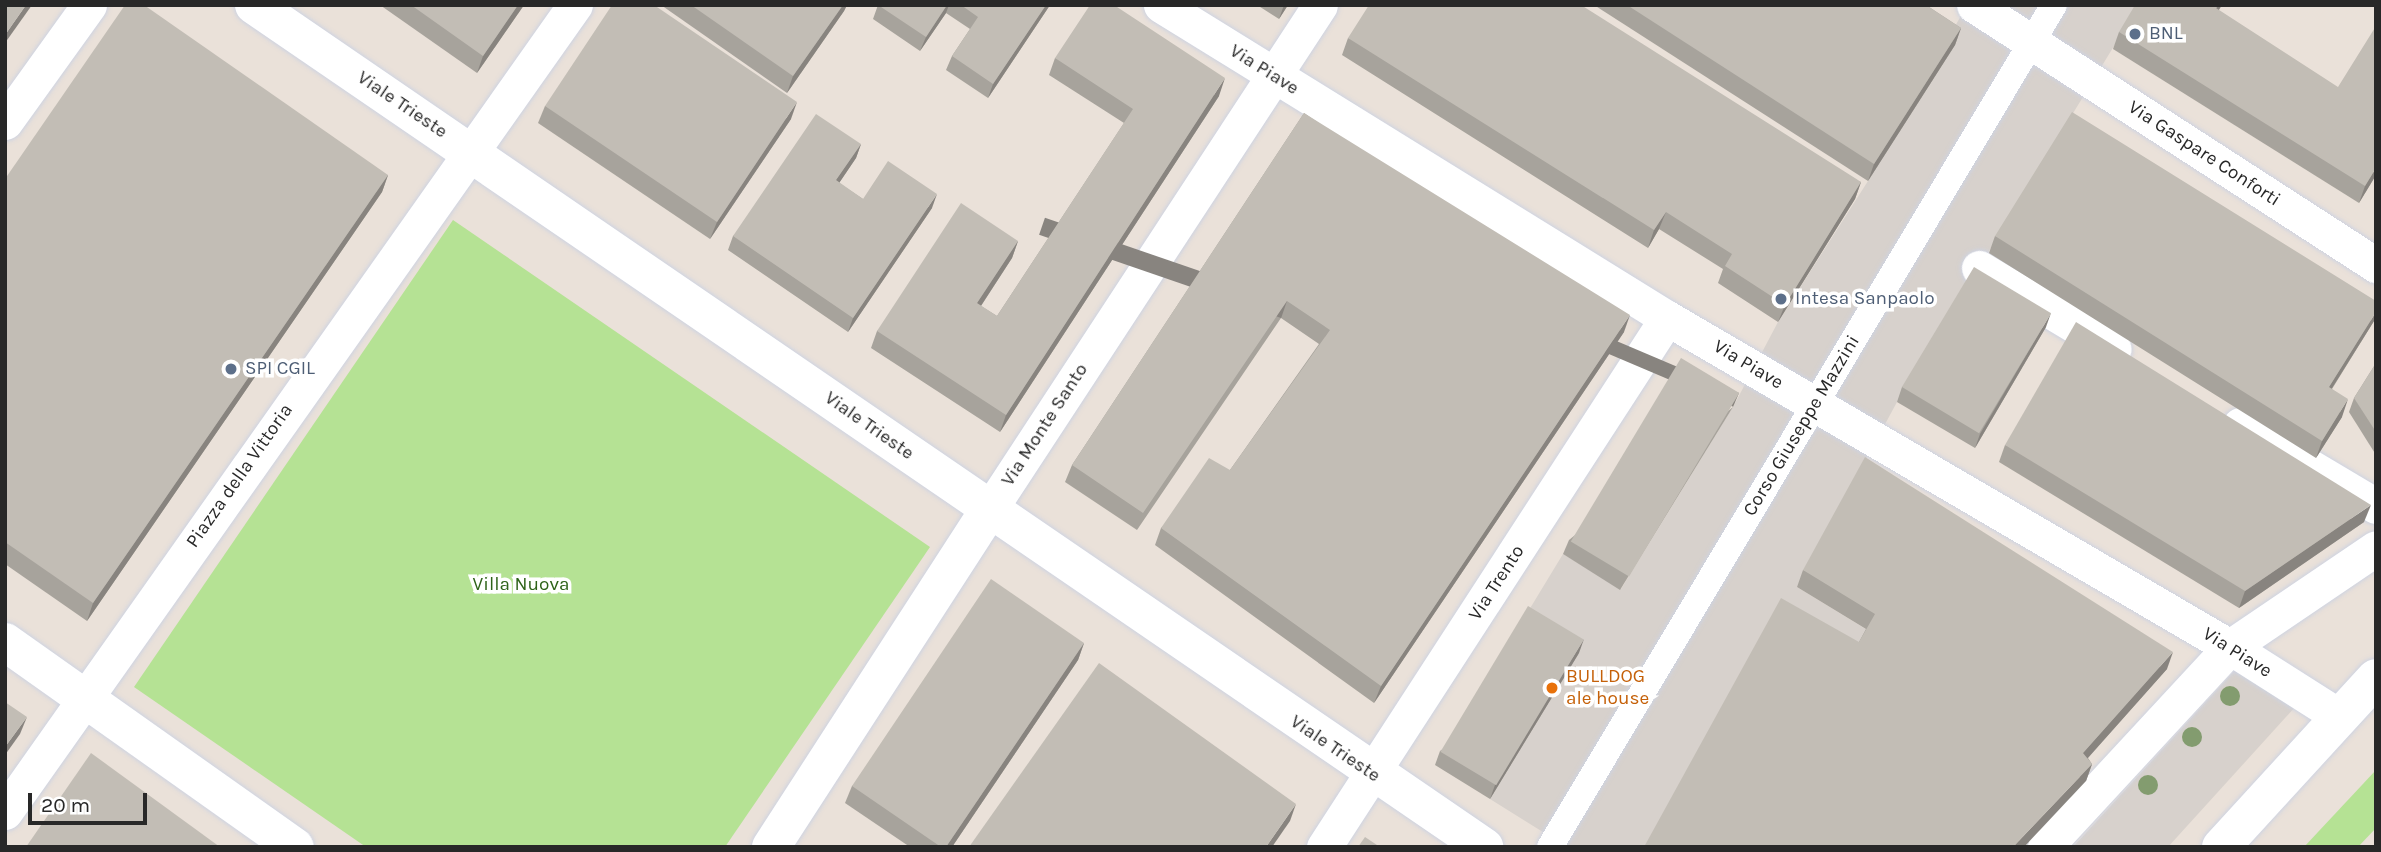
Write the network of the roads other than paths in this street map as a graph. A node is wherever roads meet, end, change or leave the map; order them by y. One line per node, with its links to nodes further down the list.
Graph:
1 (89, 5): 10 (street)
2 (254, 5): 11 (street, Viale Trieste)
3 (575, 5): 11 (street, Piazza della Vittoria)
4 (1161, 5): 9 (street, Via Piave)
5 (1320, 5): 9 (street, Via Monte Santo)
6 (1974, 5): 8 (street, Via Gaspare Conforti)
7 (2054, 5): 8 (street, Corso Giuseppe Mazzini)
8 (2031, 42): 12 (street, Via Gaspare Conforti); 16 (street, Corso Giuseppe Mazzini)
9 (1273, 76): 14 (street, Via Piave); 19 (street, Via Monte Santo)
10 (5, 122)
11 (471, 153): 19 (street, Viale Trieste); 24 (street, Piazza della Vittoria)
12 (2376, 265)
13 (1979, 268): 15 (street)
14 (1667, 317): 16 (street, Via Piave); 26 (street, Via Trento)
15 (2142, 366)
16 (1815, 405): 22 (street, Via Piave); 32 (street, Corso Giuseppe Mazzini)
17 (2212, 408): 18 (street)
18 (2376, 506)
19 (990, 509): 26 (street, Viale Trieste); 29 (street, Via Monte Santo)
20 (2376, 548): 22 (street)
21 (5, 642): 24 (street)
22 (2230, 647): 25 (street, Via Piave); 33 (street)
23 (2376, 678): 25 (street)
24 (84, 698): 27 (street, Piazza della Vittoria); 28 (street)
25 (2340, 717): 34 (street)
26 (1373, 775): 30 (street, Via Trento); 31 (street, Viale Trieste)
27 (5, 812)
28 (295, 847)
29 (771, 847)
30 (1324, 847)
31 (1484, 847)
32 (1550, 847)
33 (2045, 847)
34 (2221, 847)

